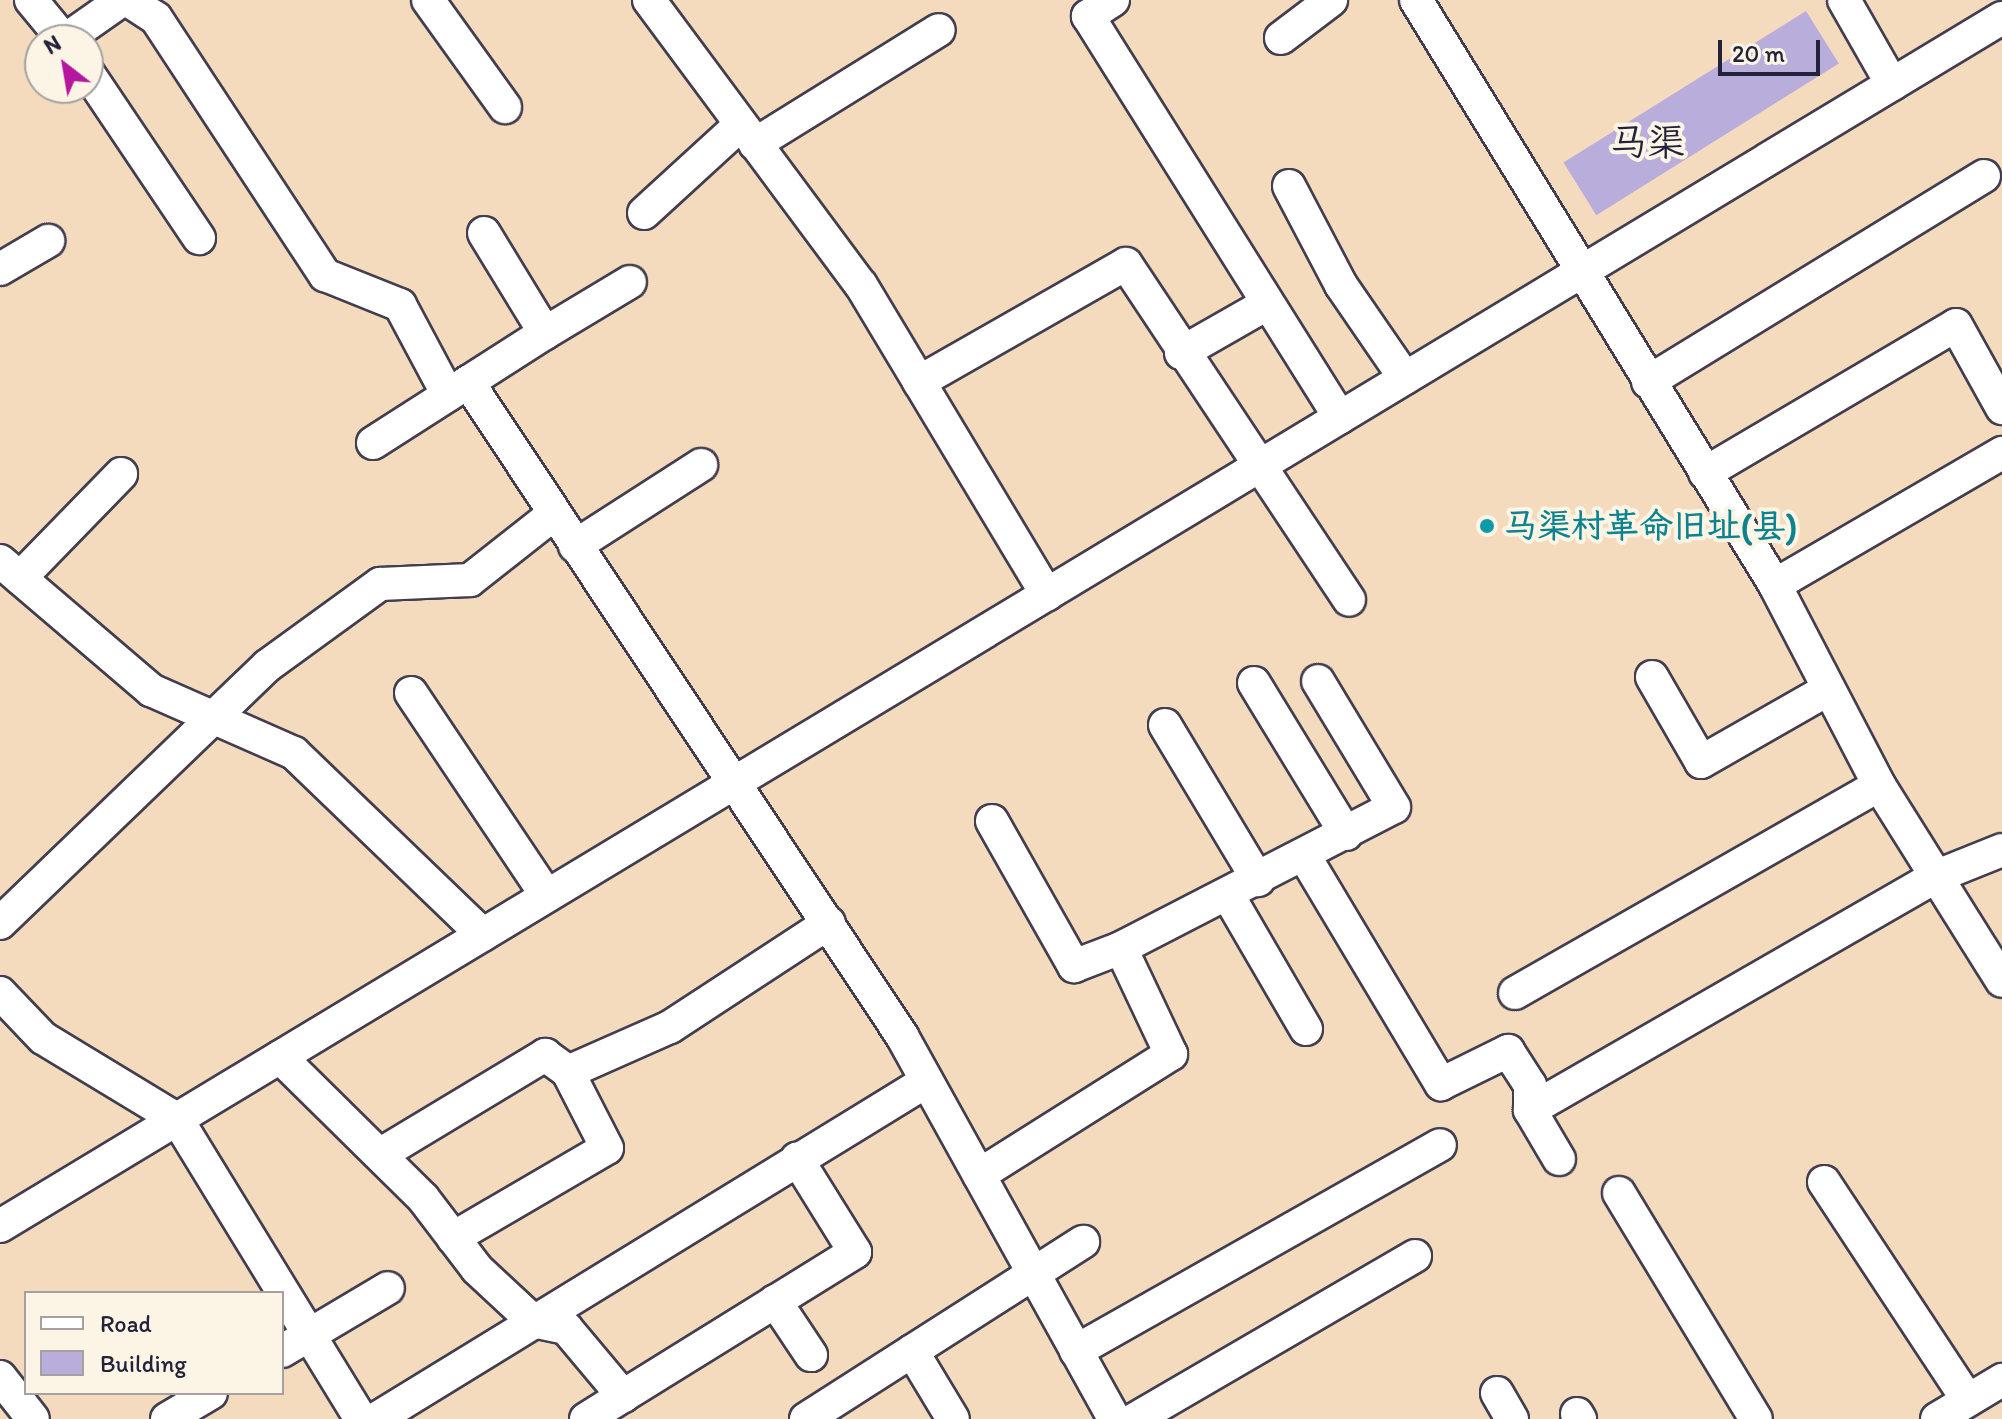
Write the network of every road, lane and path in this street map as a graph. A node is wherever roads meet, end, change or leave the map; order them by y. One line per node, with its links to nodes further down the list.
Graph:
1 (31, 0): 11 (street)
2 (122, 0): 12 (street)
3 (128, 0): 34 (street)
4 (428, 0): 17 (street)
5 (649, 0): 18 (street)
6 (1113, 0): 28 (street)
7 (1331, 0): 14 (street)
8 (1416, 0): 26 (street)
9 (1844, 0): 15 (street)
10 (2002, 18): 15 (street)
11 (51, 24)
12 (88, 24)
13 (939, 30): 18 (street)
14 (1281, 38)
15 (1892, 84): 26 (street)
16 (104, 97): 23 (street)
17 (505, 107)
18 (748, 134): 21 (street); 32 (street)
19 (1984, 176): 33 (street)
20 (1289, 186): 31 (street)
21 (644, 213)
22 (484, 233): 29 (street)
23 (199, 238)
24 (48, 241): 25 (street)
25 (0, 269)
26 (1580, 273): 31 (street); 33 (street)
27 (630, 282): 29 (street)
28 (1267, 304): 30 (street); 36 (street)
29 (545, 333): 34 (street)
30 (1181, 353): 32 (street); 39 (street)
31 (1405, 378): 36 (street)
32 (919, 382): 47 (street)
33 (1648, 382): 41 (street)
34 (458, 389): 37 (street); 43 (street)
35 (2002, 408): 41 (street)
36 (1340, 417): 39 (street)
37 (373, 443)
38 (2002, 453): 46 (street)
39 (1262, 464): 47 (street); 48 (street)
40 (701, 465): 44 (street)
41 (1705, 473): 46 (street)
42 (121, 474): 45 (street)
43 (554, 514): 44 (street); 54 (street)
44 (575, 546): 56 (street)
45 (10, 570): 54 (street)
46 (1775, 585): 52 (street)
47 (1047, 594): 56 (street)
48 (1349, 600)
49 (1652, 677): 52 (street)
50 (1318, 681): 59 (street)
51 (1254, 683): 59 (street)
52 (1829, 689): 57 (street)
53 (411, 693): 65 (street)
54 (214, 718): 66 (street); 68 (street)
55 (1165, 725): 63 (street)
56 (738, 781): 65 (street); 67 (street)
57 (1879, 785): 62 (street); 72 (street)
58 (992, 821): 69 (street)
59 (1346, 834): 61 (street)
60 (2002, 850): 62 (street)
61 (1305, 857): 63 (street); 77 (street)
62 (1935, 877): 70 (street); 77 (street)
63 (1258, 880): 64 (street)
64 (1228, 895): 69 (street); 73 (street)
65 (547, 896): 68 (street)
66 (0, 923)
67 (829, 923): 75 (street); 76 (street)
68 (483, 935): 74 (street)
69 (1121, 948): 83 (street)
70 (2002, 981)
71 (0, 993): 78 (street)
72 (1515, 993)
73 (1306, 1029)
74 (280, 1057): 78 (street); 80 (street)
75 (568, 1072): 80 (street); 87 (street)
76 (927, 1081): 81 (street); 83 (street)
77 (1530, 1110): 82 (street)
78 (177, 1119): 86 (street); 92 (street)
79 (1440, 1145): 99 (street)
80 (381, 1154): 87 (street)
81 (797, 1159): 94 (street); 95 (street)
82 (1559, 1159)
83 (979, 1175): 90 (street)
84 (1824, 1182): 105 (street)
85 (1619, 1193): 115 (street)
86 (0, 1226)
87 (453, 1238): 95 (street)
88 (1083, 1242): 90 (street)
89 (1415, 1256): 114 (street)
90 (1033, 1274): 98 (street); 99 (street)
91 (388, 1288): 96 (street)
92 (283, 1291)
93 (284, 1293): 96 (street)
94 (775, 1301): 100 (street); 104 (street)
95 (533, 1321): 104 (street); 109 (street)
96 (310, 1335): 97 (street); 108 (street)
97 (284, 1350)
98 (912, 1351): 111 (street); 112 (street)
99 (1076, 1351): 113 (street)
100 (811, 1355)
101 (0, 1377): 106 (street)
102 (2002, 1380): 105 (street)
103 (208, 1395): 107 (street)
104 (623, 1396): 110 (street)
105 (1968, 1400): 116 (street)
106 (33, 1419)
107 (167, 1419)
108 (361, 1419)
109 (376, 1419)
110 (586, 1419)
111 (806, 1419)
112 (953, 1419)
113 (1114, 1419)
114 (1135, 1419)
115 (1756, 1419)
116 (1937, 1419)

